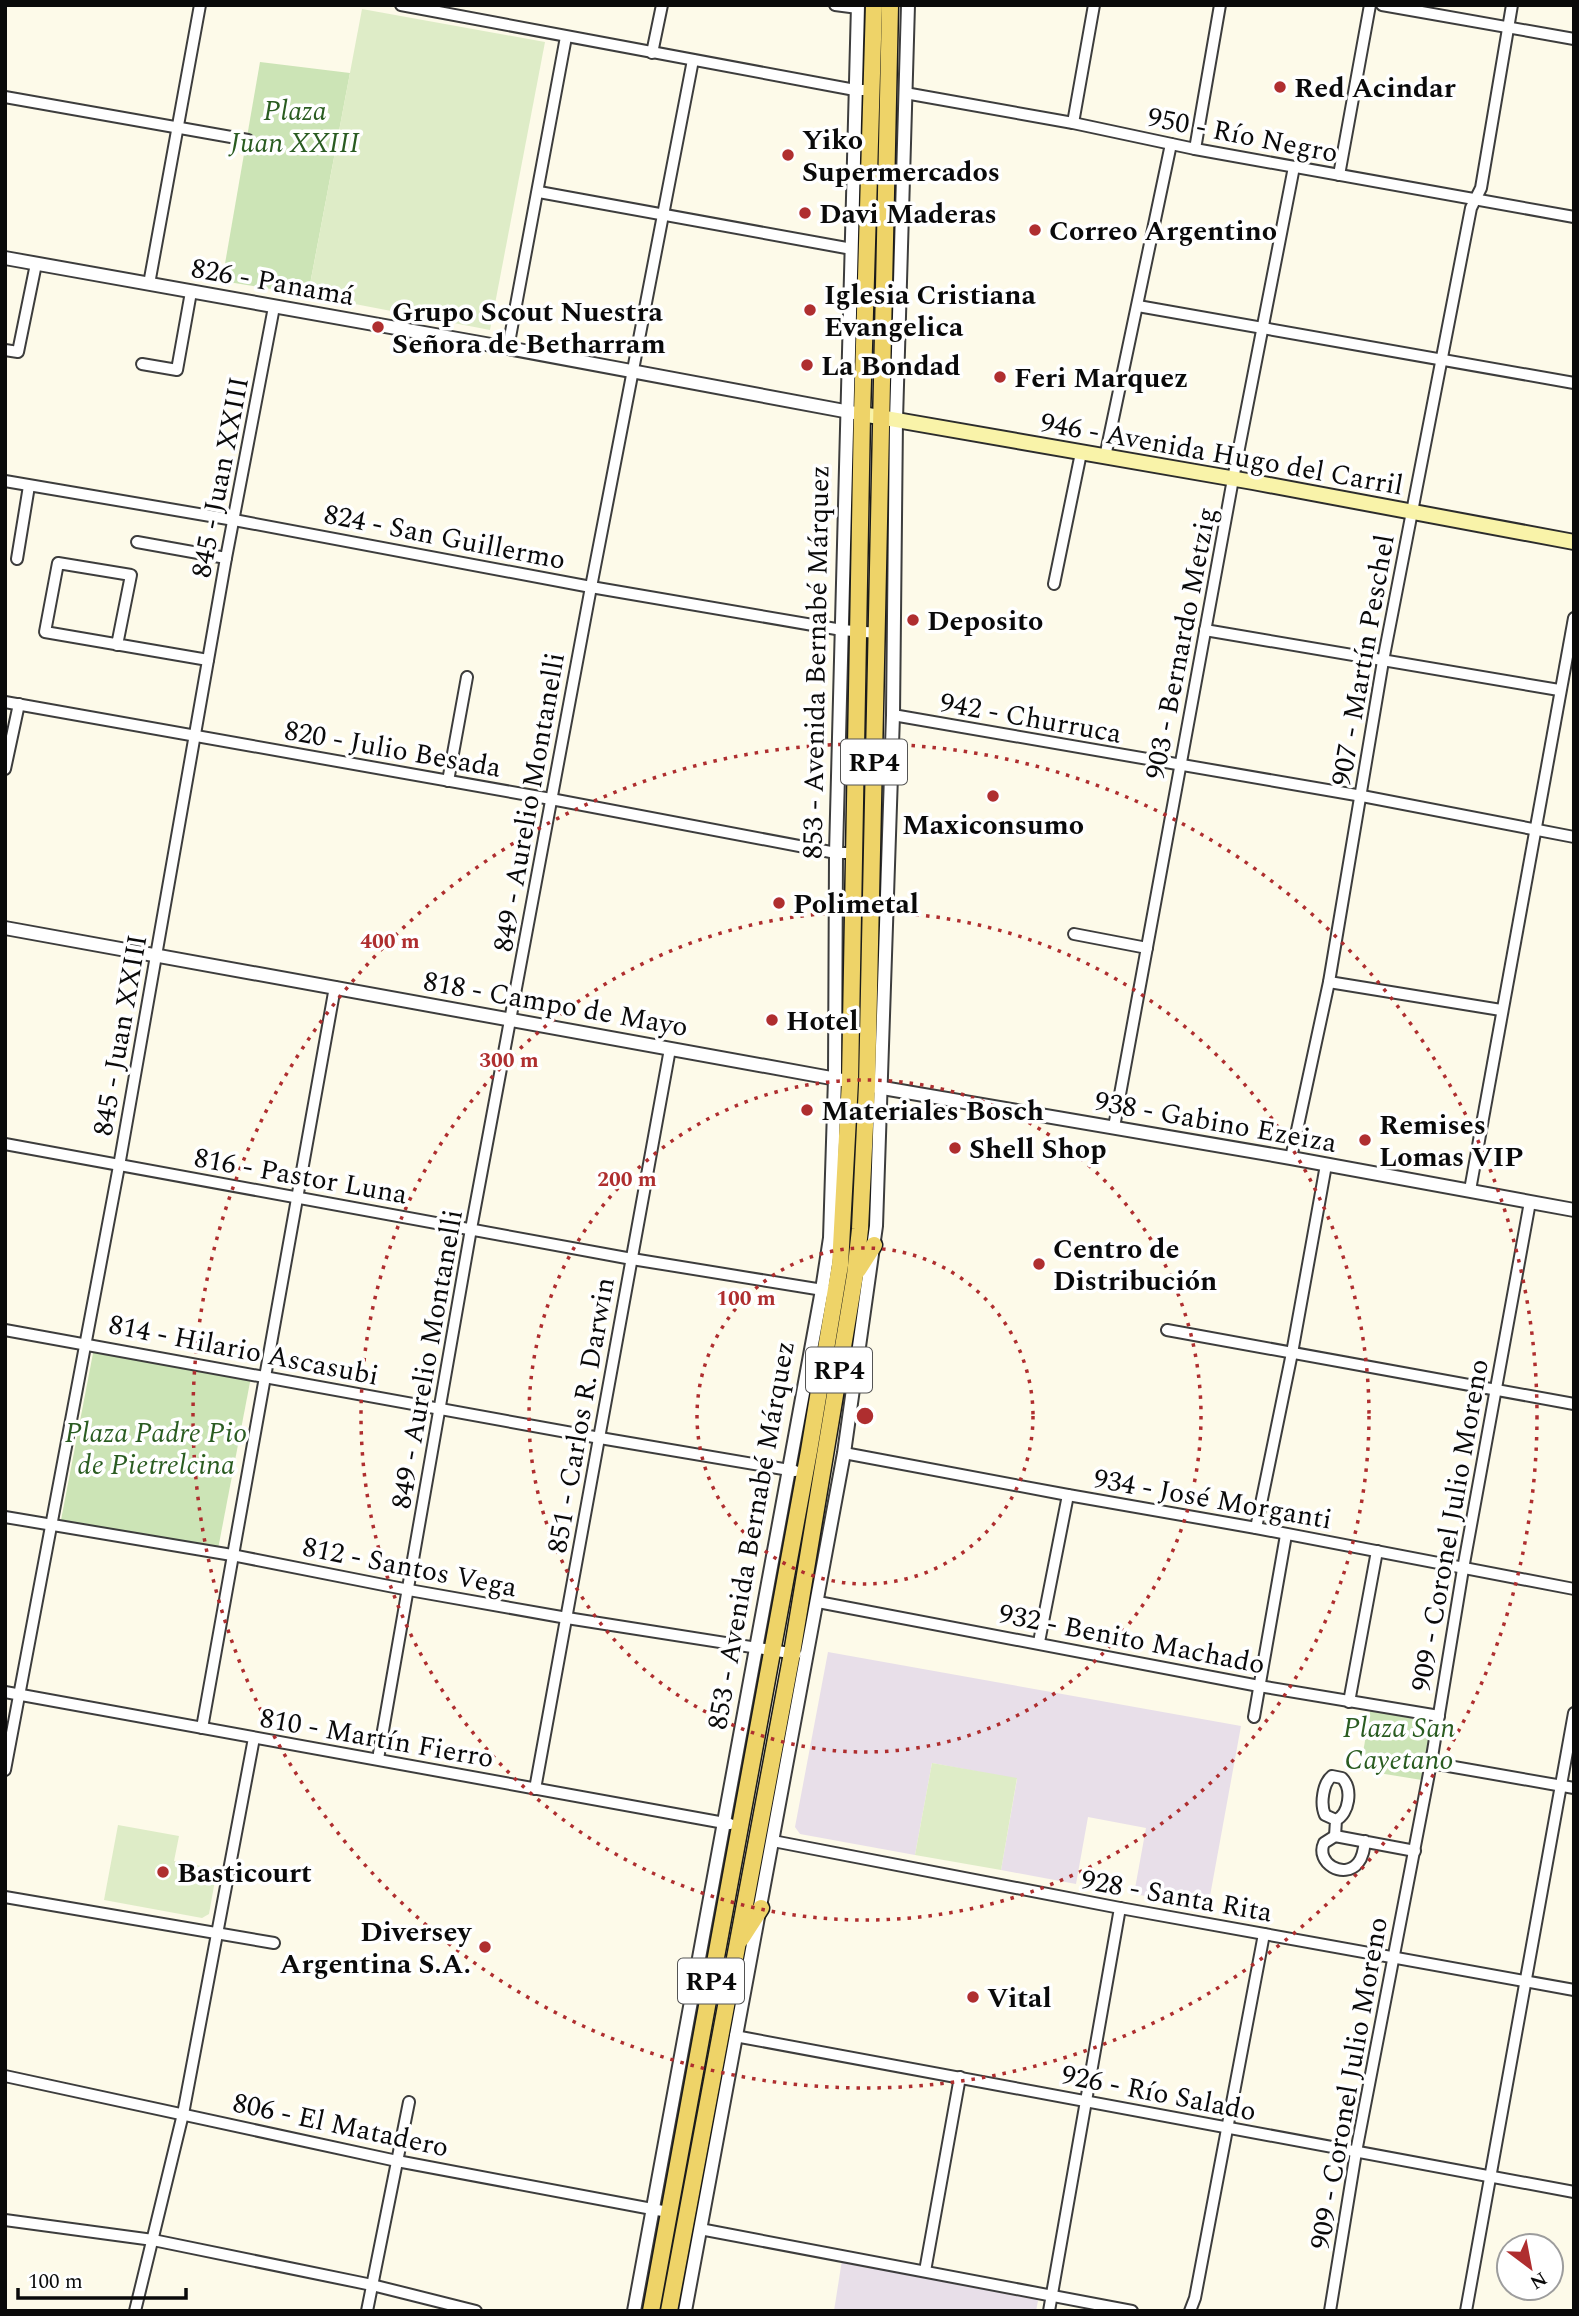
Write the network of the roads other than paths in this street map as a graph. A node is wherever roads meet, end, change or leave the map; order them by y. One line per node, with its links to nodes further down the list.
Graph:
1 (200, 5): 24 (street)
2 (401, 5): 13 (street)
3 (662, 5): 17 (street)
4 (835, 5): 11 (street)
5 (908, 5): 21 (street, 853 - Avenida Bernabé Márquez)
6 (1094, 5): 23 (street)
7 (1220, 5): 27 (street)
8 (1370, 5): 29 (street)
9 (1382, 5): 14 (street)
10 (1512, 5): 14 (street, 907 - Martín Peschel)
11 (863, 6): 19 (street, 853 - Avenida Bernabé Márquez); 20 (main road, 853 - Avenida Bernabé Márquez / RP4)
12 (891, 8): 49 (main road, 853 - Avenida Bernabé Márquez / RP4)
13 (440, 9): 15 (street)
14 (1508, 29): 16 (street); 31 (street, 907 - Martín Peschel)
15 (566, 37): 17 (street); 30 (street)
16 (1574, 39)
17 (652, 53): 18 (street)
18 (693, 61): 19 (street); 32 (street, 849 - Aurelio Montanelli)
19 (855, 90): 20 (street); 34 (street, 853 - Avenida Bernabé Márquez)
20 (872, 90): 48 (main road, 853 - Avenida Bernabé Márquez / RP4)
21 (905, 93): 23 (street, 950 - Río Negro); 49 (street, 853 - Avenida Bernabé Márquez)
22 (5, 97): 24 (street)
23 (1073, 123): 26 (street, 950 - Río Negro)
24 (177, 128): 25 (street); 37 (street)
25 (248, 140)
26 (1171, 144): 27 (street, 950 - Río Negro); 39 (street)
27 (1195, 149): 28 (street, 950 - Río Negro)
28 (1294, 167): 29 (street, 950 - Río Negro); 41 (street, 903 - Bernardo Metzig)
29 (1339, 175): 31 (street, 950 - Río Negro)
30 (539, 191): 32 (street); 42 (street)
31 (1476, 199): 33 (street, 950 - Río Negro); 44 (street, 907 - Martín Peschel)
32 (663, 215): 34 (street); 46 (street, 849 - Aurelio Montanelli)
33 (1574, 217)
34 (852, 249): 48 (street, 853 - Avenida Bernabé Márquez)
35 (5, 258): 36 (street, 826 - Panamá)
36 (36, 264): 37 (street, 826 - Panamá); 43 (street)
37 (149, 284): 38 (street, 826 - Panamá)
38 (191, 292): 40 (street, 826 - Panamá); 45 (street)
39 (1138, 306): 41 (street); 51 (street)
40 (274, 307): 42 (street, 826 - Panamá); 56 (street, 845 - Juan XXIII)
41 (1264, 328): 44 (street); 52 (street, 903 - Bernardo Metzig)
42 (508, 348): 46 (street, 826 - Panamá)
43 (5, 350)
44 (1441, 359): 47 (street); 55 (street, 907 - Martín Peschel)
45 (142, 365)
46 (632, 371): 48 (street, 826 - Panamá); 62 (street, 849 - Aurelio Montanelli)
47 (1574, 383)
48 (854, 413): 49 (main road, 946 - Avenida Hugo del Carril); 65 (main road, 853 - Avenida Bernabé Márquez / RP4)
49 (888, 418): 50 (main road, 946 - Avenida Hugo del Carril); 66 (main road, 853 - Avenida Bernabé Márquez / RP4); 74 (street, 853 - Avenida Bernabé Márquez)
50 (1081, 453): 51 (main road, 946 - Avenida Hugo del Carril); 61 (street)
51 (1105, 457): 52 (main road, 946 - Avenida Hugo del Carril)
52 (1233, 479): 55 (main road, 946 - Avenida Hugo del Carril); 64 (street, 903 - Bernardo Metzig)
53 (5, 481): 54 (street, 824 - San Guillermo)
54 (29, 486): 56 (street, 824 - San Guillermo); 60 (street)
55 (1411, 511): 58 (main road, 946 - Avenida Hugo del Carril); 69 (street, 907 - Martín Peschel)
56 (234, 520): 59 (street, 845 - Juan XXIII); 62 (street, 824 - San Guillermo)
57 (136, 542): 59 (street)
58 (1574, 542)
59 (226, 558): 68 (street, 845 - Juan XXIII)
60 (17, 559)
61 (1054, 584)
62 (591, 587): 65 (street, 824 - San Guillermo); 80 (street, 849 - Aurelio Montanelli)
63 (1574, 618): 71 (street)
64 (1205, 630): 69 (street); 76 (street, 903 - Bernardo Metzig)
65 (850, 631): 66 (street, 824 - San Guillermo); 83 (street, 853 - Avenida Bernabé Márquez); 84 (main road, 853 - Avenida Bernabé Márquez / RP4)
66 (877, 633): 95 (main road, 853 - Avenida Bernabé Márquez / RP4)
67 (117, 645): 67 (street); 68 (street)
68 (208, 660): 75 (street, 845 - Juan XXIII)
69 (1383, 661): 71 (street); 79 (street, 907 - Martín Peschel)
70 (467, 677): 78 (street)
71 (1559, 691): 81 (street)
72 (5, 702): 73 (street, 820 - Julio Besada)
73 (19, 704): 75 (street, 820 - Julio Besada); 77 (street)
74 (893, 715): 76 (street, 942 - Churruca); 95 (street, 853 - Avenida Bernabé Márquez)
75 (195, 736): 78 (street, 820 - Julio Besada); 88 (street, 845 - Juan XXIII)
76 (1180, 766): 79 (street, 942 - Churruca); 87 (street, 903 - Bernardo Metzig)
77 (5, 769)
78 (448, 781): 80 (street, 820 - Julio Besada)
79 (1362, 796): 81 (street, 942 - Churruca); 89 (street, 907 - Martín Peschel)
80 (551, 799): 83 (street, 820 - Julio Besada); 92 (street, 849 - Aurelio Montanelli)
81 (1537, 830): 82 (street, 942 - Churruca); 91 (street)
82 (1574, 837)
83 (836, 853): 84 (street, 820 - Julio Besada); 94 (street, 853 - Avenida Bernabé Márquez)
84 (855, 853): 94 (main road, 853 - Avenida Bernabé Márquez / RP4)
85 (5, 928): 88 (street, 818 - Campo de Mayo)
86 (1074, 934): 87 (street)
87 (1147, 948): 96 (street, 903 - Bernardo Metzig)
88 (156, 956): 90 (street, 818 - Campo de Mayo); 100 (street, 845 - Juan XXIII)
89 (1329, 982): 91 (street); 98 (street, 907 - Martín Peschel)
90 (335, 987): 92 (street, 818 - Campo de Mayo); 102 (street)
91 (1501, 1010): 101 (street)
92 (511, 1020): 93 (street, 818 - Campo de Mayo); 105 (street, 849 - Aurelio Montanelli)
93 (670, 1049): 94 (street, 818 - Campo de Mayo); 107 (street, 851 - Carlos R. Darwin)
94 (842, 1080): 95 (street, 938 - Gabino Ezeiza); 109 (main road, 853 - Avenida Bernabé Márquez / RP4)
95 (874, 1087): 96 (street, 938 - Gabino Ezeiza); 106 (street, 853 - Avenida Bernabé Márquez); 108 (main road, 853 - Avenida Bernabé Márquez / RP4)
96 (1114, 1127): 98 (street, 938 - Gabino Ezeiza)
97 (5, 1144): 100 (street, 816 - Pastor Luna)
98 (1291, 1158): 99 (street, 938 - Gabino Ezeiza)
99 (1326, 1165): 101 (street, 938 - Gabino Ezeiza); 113 (street)
100 (119, 1166): 102 (street, 816 - Pastor Luna); 112 (street, 845 - Juan XXIII)
101 (1470, 1190): 103 (street, 938 - Gabino Ezeiza)
102 (296, 1196): 105 (street, 816 - Pastor Luna); 114 (street)
103 (1530, 1202): 104 (street, 938 - Gabino Ezeiza); 115 (street, 909 - Coronel Julio Moreno)
104 (1574, 1210)
105 (471, 1229): 107 (street, 816 - Pastor Luna); 117 (street, 849 - Aurelio Montanelli)
106 (874, 1245): 108 (main road); 119 (street, 853 - Avenida Bernabé Márquez)
107 (632, 1259): 109 (street, 816 - Pastor Luna); 118 (street, 851 - Carlos R. Darwin)
108 (855, 1275): 136 (main road, 853 - Avenida Bernabé Márquez / RP4)
109 (829, 1291): 120 (main road, 853 - Avenida Bernabé Márquez / RP4)
110 (5, 1330): 112 (street, 814 - Hilario Ascasubi)
111 (1167, 1330): 113 (street)
112 (85, 1343): 114 (street, 814 - Hilario Ascasubi); 123 (street, 845 - Juan XXIII)
113 (1292, 1353): 115 (street); 124 (street)
114 (264, 1377): 117 (street, 814 - Hilario Ascasubi); 127 (street)
115 (1496, 1389): 116 (street); 128 (street, 909 - Coronel Julio Moreno)
116 (1574, 1404)
117 (439, 1409): 118 (street, 814 - Hilario Ascasubi); 130 (street, 849 - Aurelio Montanelli)
118 (600, 1438): 120 (street, 814 - Hilario Ascasubi); 132 (street, 851 - Carlos R. Darwin)
119 (844, 1453): 121 (street, 934 - José Morganti); 131 (street, 853 - Avenida Bernabé Márquez)
120 (797, 1471): 134 (street, 853 - Avenida Bernabé Márquez); 135 (main road, 853 - Avenida Bernabé Márquez / RP4)
121 (1068, 1495): 124 (street, 934 - José Morganti); 133 (street)
122 (5, 1517): 123 (street, 812 - Santos Vega)
123 (52, 1525): 127 (street, 812 - Santos Vega); 139 (street, 845 - Juan XXIII)
124 (1256, 1528): 125 (street, 934 - José Morganti)
125 (1286, 1535): 126 (street, 934 - José Morganti); 137 (street)
126 (1377, 1551): 128 (street, 934 - José Morganti); 140 (street)
127 (232, 1555): 130 (street, 812 - Santos Vega); 144 (street)
128 (1464, 1569): 129 (street, 934 - José Morganti); 142 (street, 909 - Coronel Julio Moreno)
129 (1574, 1589)
130 (409, 1590): 132 (street, 812 - Santos Vega); 146 (street, 849 - Aurelio Montanelli)
131 (818, 1602): 133 (street, 932 - Benito Machado); 136 (street, 853 - Avenida Bernabé Márquez)
132 (567, 1618): 134 (street, 812 - Santos Vega); 151 (street, 851 - Carlos R. Darwin)
133 (1039, 1642): 137 (street, 932 - Benito Machado)
134 (756, 1648): 135 (street, 812 - Santos Vega); 153 (street, 853 - Avenida Bernabé Márquez)
135 (773, 1650): 136 (street, 812 - Santos Vega); 153 (main road, 853 - Avenida Bernabé Márquez / RP4)
136 (800, 1655): 155 (street, 853 - Avenida Bernabé Márquez); 164 (main road, 853 - Avenida Bernabé Márquez / RP4)
137 (1259, 1686): 140 (street, 932 - Benito Machado); 143 (street)
138 (5, 1692): 139 (street, 810 - Martín Fierro)
139 (20, 1695): 144 (street, 810 - Martín Fierro); 148 (street, 845 - Juan XXIII)
140 (1349, 1702): 142 (street, 932 - Benito Machado)
141 (1574, 1713): 149 (street)
142 (1439, 1716): 147 (street, 909 - Coronel Julio Moreno)
143 (1254, 1717)
144 (202, 1728): 145 (street, 810 - Martín Fierro)
145 (254, 1738): 146 (street, 810 - Martín Fierro); 162 (street)
146 (379, 1759): 151 (street, 810 - Martín Fierro)
147 (1432, 1763): 149 (street); 157 (street, 909 - Coronel Julio Moreno)
148 (5, 1770)
149 (1560, 1786): 150 (street); 166 (street)
150 (1574, 1788)
151 (535, 1789): 153 (street, 810 - Martín Fierro)
152 (1336, 1820): 154 (street)
153 (732, 1825): 179 (street, 853 - Avenida Bernabé Márquez); 180 (main road, 853 - Avenida Bernabé Márquez / RP4)
154 (1335, 1836): 156 (street); 156 (street)
155 (773, 1841): 159 (street, 853 - Avenida Bernabé Márquez); 160 (street, 928 - Santa Rita)
156 (1365, 1841): 157 (street)
157 (1415, 1851): 165 (street, 909 - Coronel Julio Moreno)
158 (5, 1897): 162 (street)
159 (761, 1908): 164 (main road); 168 (street, 853 - Avenida Bernabé Márquez)
160 (1121, 1908): 161 (street, 928 - Santa Rita); 171 (street)
161 (1264, 1934): 165 (street, 928 - Santa Rita); 174 (street)
162 (216, 1935): 163 (street); 173 (street)
163 (274, 1943)
164 (736, 1947): 192 (main road, 853 - Avenida Bernabé Márquez / RP4)
165 (1394, 1958): 166 (street, 928 - Santa Rita); 175 (street, 909 - Coronel Julio Moreno)
166 (1525, 1980): 167 (street, 928 - Santa Rita); 177 (street)
167 (1574, 1990)
168 (735, 2036): 170 (street, 926 - Río Salado); 182 (street, 853 - Avenida Bernabé Márquez)
169 (5, 2076): 173 (street, 806 - El Matadero)
170 (960, 2077): 171 (street, 926 - Río Salado); 184 (street)
171 (1086, 2101): 174 (street, 926 - Río Salado); 186 (street)
172 (408, 2102): 176 (street)
173 (183, 2114): 176 (street, 806 - El Matadero); 183 (street)
174 (1228, 2128): 175 (street, 926 - Río Salado); 196 (street)
175 (1356, 2152): 177 (street, 926 - Río Salado); 197 (street, 909 - Coronel Julio Moreno)
176 (397, 2161): 179 (street, 806 - El Matadero); 185 (street)
177 (1490, 2176): 178 (street, 926 - Río Salado); 198 (street)
178 (1574, 2192)
179 (652, 2208): 180 (street, 806 - El Matadero); 190 (street, 853 - Avenida Bernabé Márquez)
180 (668, 2212): 191 (main road, 853 - Avenida Bernabé Márquez / RP4)
181 (5, 2220): 183 (street)
182 (700, 2229): 184 (street); 193 (street, 853 - Avenida Bernabé Márquez)
183 (153, 2240): 185 (street); 187 (street)
184 (925, 2271): 186 (street)
185 (372, 2285): 188 (street); 189 (street)
186 (1052, 2297): 194 (street); 195 (street)
187 (135, 2311)
188 (367, 2311)
189 (477, 2311)
190 (634, 2311)
191 (651, 2311)
192 (669, 2311)
193 (685, 2311)
194 (1049, 2311)
195 (1132, 2311)
196 (1190, 2311)
197 (1330, 2311)
198 (1466, 2311)

